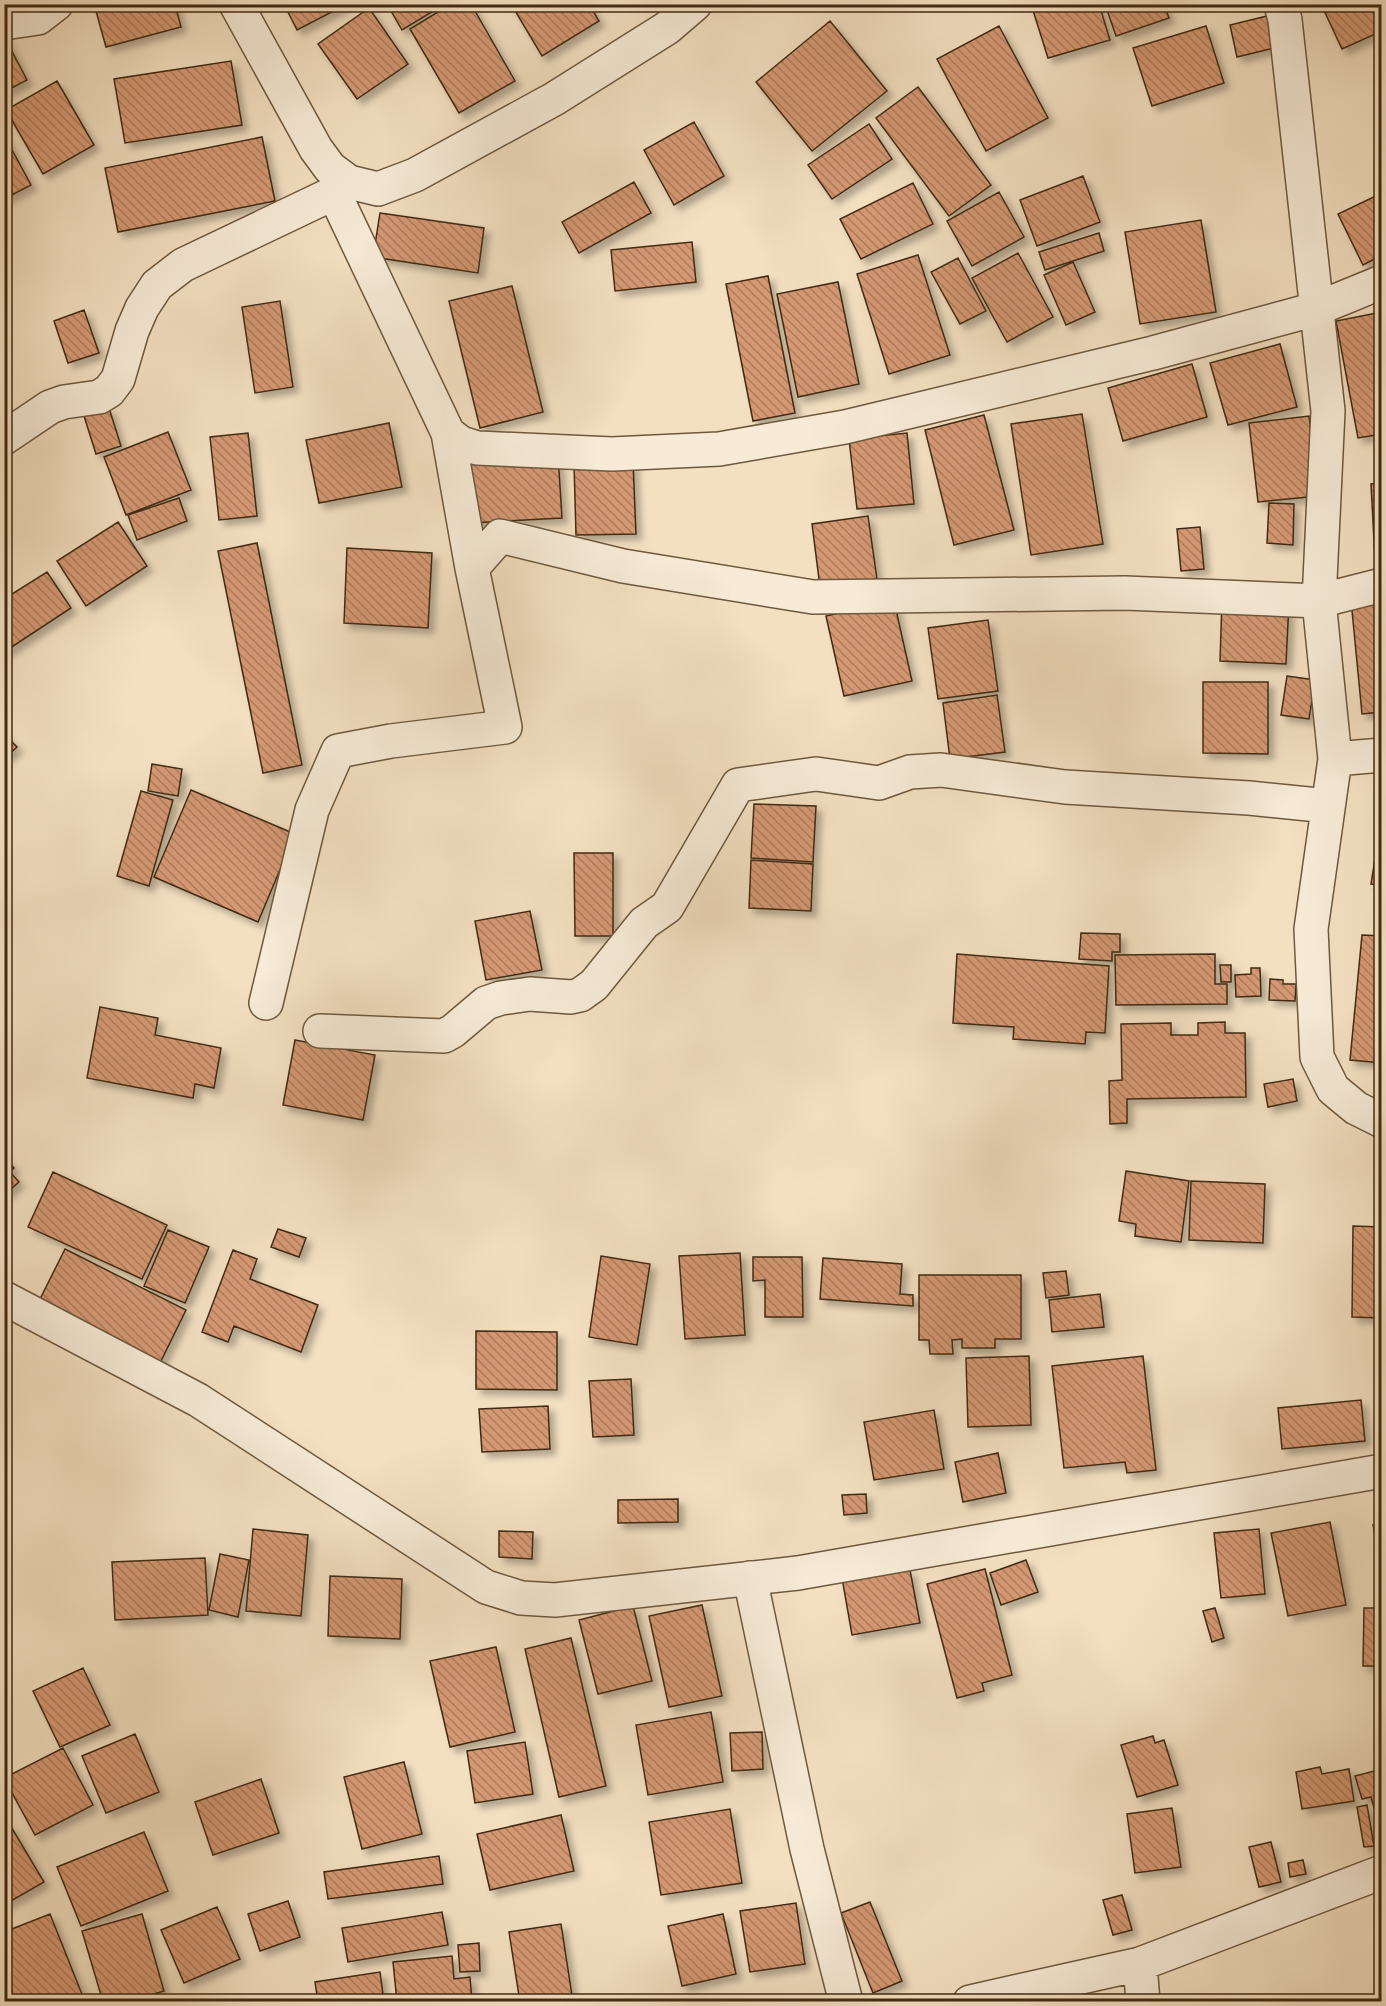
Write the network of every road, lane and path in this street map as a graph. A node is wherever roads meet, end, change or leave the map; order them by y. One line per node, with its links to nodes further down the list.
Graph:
1 (56, 4): 5 (street)
2 (236, 4): 6 (street)
3 (695, 4): 6 (street)
4 (1281, 4): 8 (street)
5 (4, 23)
6 (342, 188): 9 (street); 10 (street)
7 (1382, 282): 8 (street)
8 (1316, 309): 9 (street); 13 (street)
9 (448, 433): 11 (street)
10 (4, 438)
11 (472, 568): 13 (street); 17 (street)
12 (1382, 585): 13 (street)
13 (1319, 601): 15 (street)
14 (1382, 755): 15 (street)
15 (1335, 759): 16 (street)
16 (1328, 806): 18 (street); 19 (street)
17 (266, 1003)
18 (320, 1031)
19 (1382, 1121)
20 (4, 1298): 22 (street)
21 (1382, 1471): 22 (street)
22 (750, 1578): 25 (street)
23 (1382, 1872): 24 (street)
24 (1140, 1964): 26 (street); 27 (street)
25 (846, 2001)
26 (970, 2001)
27 (1143, 2001)

